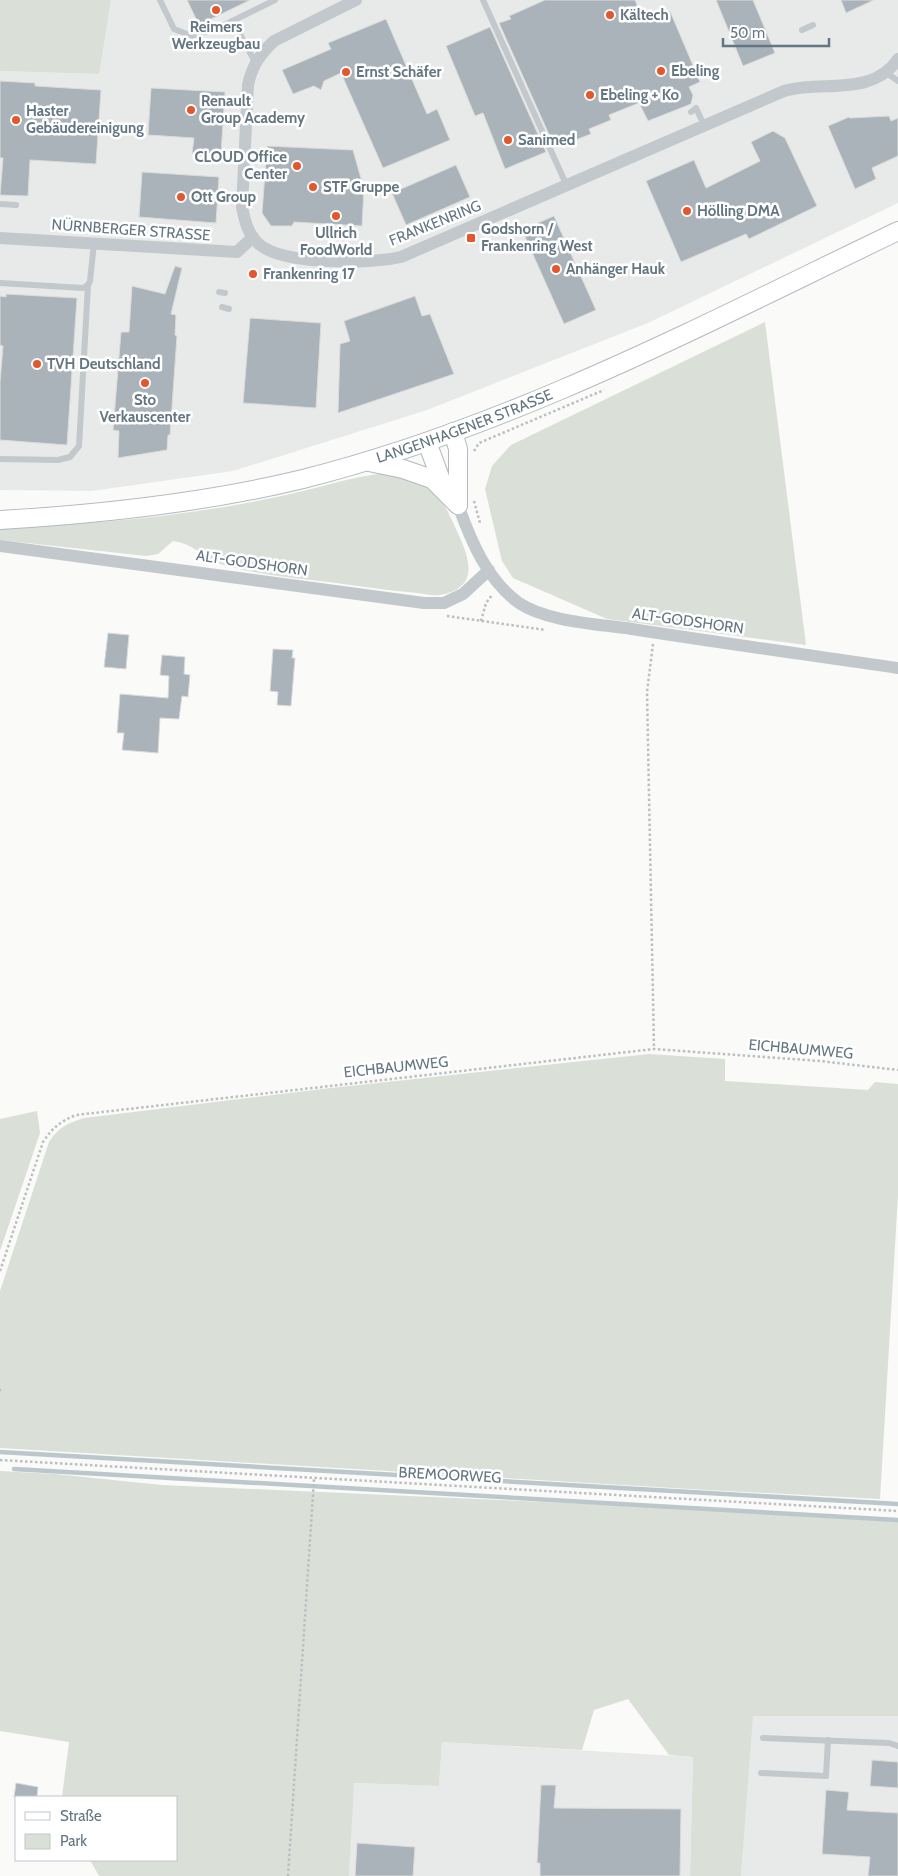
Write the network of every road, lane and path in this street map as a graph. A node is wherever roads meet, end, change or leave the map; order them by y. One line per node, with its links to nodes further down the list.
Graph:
1 (160, 0): 5 (lane)
2 (275, 0): 5 (lane)
3 (356, 0): 9 (street)
4 (483, 0): 14 (lane)
5 (234, 21): 9 (lane)
6 (813, 25): 7 (lane)
7 (802, 30)
8 (898, 59): 10 (street, FRANKENRING)
9 (255, 62): 18 (street)
10 (887, 73): 11 (lane); 13 (street, FRANKENRING)
11 (898, 81)
12 (691, 112): 13 (lane)
13 (704, 125): 14 (street, FRANKENRING)
14 (566, 184): 18 (street, FRANKENRING)
15 (0, 204): 16 (lane)
16 (16, 205)
17 (898, 231): 26 (main road, LANGENHAGENER STRASSE)
18 (253, 237): 20 (street, NÜRNBERGER STRASSE)
19 (0, 238): 20 (street, NÜRNBERGER STRASSE)
20 (94, 243): 22 (lane)
21 (0, 282): 22 (lane)
22 (88, 286): 29 (lane)
23 (222, 307): 24 (lane)
24 (229, 309)
25 (606, 389): 28 (path)
26 (454, 432): 27 (main road, LANGENHAGENER STRASSE); 31 (main road)
27 (427, 442): 30 (main road, LANGENHAGENER STRASSE); 31 (main road)
28 (474, 451)
29 (0, 459)
30 (366, 461): 31 (main road); 32 (main road, LANGENHAGENER STRASSE)
31 (459, 498): 33 (path); 35 (street, ALT-GODSHORN)
32 (0, 520)
33 (482, 529)
34 (0, 546): 35 (street, ALT-GODSHORN)
35 (489, 570): 36 (street, ALT-GODSHORN)
36 (500, 585): 38 (path); 40 (street, ALT-GODSHORN)
37 (443, 616): 38 (path)
38 (481, 621): 39 (path)
39 (550, 630)
40 (655, 633): 41 (street, ALT-GODSHORN); 42 (path)
41 (898, 668)
42 (654, 1049): 43 (path, EICHBAUMWEG); 44 (path, EICHBAUMWEG)
43 (898, 1070)
44 (0, 1271)
45 (0, 1460): 46 (path, BREMOORWEG)
46 (314, 1479): 47 (path, BREMOORWEG); 52 (path)
47 (898, 1511)
48 (763, 1738): 49 (lane)
49 (828, 1740): 50 (lane); 51 (lane)
50 (898, 1746)
51 (761, 1773)
52 (288, 1876)

